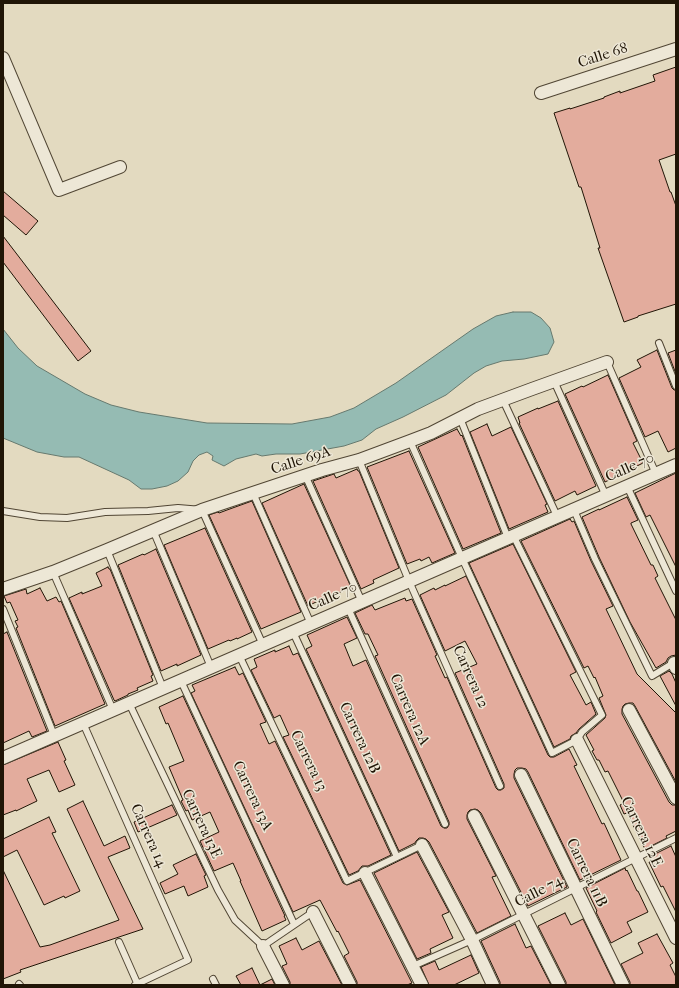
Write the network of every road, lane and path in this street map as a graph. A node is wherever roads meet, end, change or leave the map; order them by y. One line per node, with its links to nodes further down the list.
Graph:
1 (676, 50): 3 (street, Calle 68)
2 (3, 58): 4 (street)
3 (541, 93)
4 (120, 167)
5 (659, 343): 8 (lane)
6 (608, 362): 7 (street, Calle 69A); 14 (lane)
7 (554, 381): 9 (street, Calle 69A); 18 (lane)
8 (676, 386)
9 (504, 400): 10 (street, Calle 69A); 22 (lane)
10 (460, 418): 11 (street, Calle 69A); 24 (lane)
11 (410, 441): 12 (street, Calle 69A); 26 (lane)
12 (359, 460): 15 (street, Calle 69A); 28 (lane, Carrera 12)
13 (676, 465): 14 (street, Calle 70)
14 (656, 474): 16 (street, Calle 70)
15 (305, 475): 17 (street, Calle 69A); 31 (lane)
16 (627, 486): 18 (street, Calle 70); 30 (lane)
17 (253, 493): 19 (street, Calle 69A); 34 (lane)
18 (606, 496): 20 (street, Calle 70)
19 (202, 510): 21 (lane); 23 (street, Calle 69A); 36 (lane)
20 (574, 510): 22 (street, Calle 70); 38 (lane)
21 (3, 511)
22 (558, 516): 24 (street, Calle 70)
23 (153, 530): 25 (street, Calle 69A); 39 (lane)
24 (511, 536): 26 (street, Calle 70); 47 (lane)
25 (107, 550): 27 (street, Calle 69A); 41 (lane)
26 (462, 558): 28 (street, Calle 70); 47 (lane)
27 (53, 572): 29 (street, Calle 69A); 43 (lane)
28 (409, 581): 31 (street, Calle 70); 50 (lane, Carrera 12)
29 (3, 589)
30 (676, 591)
31 (362, 602): 32 (street, Calle 70)
32 (348, 608): 34 (street, Calle 70); 53 (lane, Carrera 12A)
33 (3, 609): 46 (lane)
34 (311, 624): 35 (street, Calle 70)
35 (293, 632): 36 (street, Calle 70); 56 (lane, Carrera 12B)
36 (262, 645): 37 (street, Calle 70)
37 (239, 655): 39 (street, Calle 70); 58 (lane, Carrera 13)
38 (675, 664)
39 (211, 668): 40 (street, Calle 70)
40 (181, 681): 41 (street, Calle 70); 62 (lane, Carrera 13A)
41 (163, 688): 42 (street, Calle 70)
42 (129, 703): 43 (street, Calle 70); 66 (lane, Carrera 13E)
43 (113, 710): 45 (street, Calle 70)
44 (630, 710): 51 (street)
45 (83, 723): 46 (street, Calle 70); 68 (lane, Carrera 14)
46 (54, 735): 48 (street, Calle 70)
47 (577, 740): 57 (street, Carrera 12E)
48 (3, 758)
49 (520, 775): 59 (street, Carrera 11B)
50 (500, 786)
51 (676, 798)
52 (474, 816): 61 (street)
53 (445, 824)
54 (676, 838): 57 (lane, Calle 74)
55 (422, 845): 56 (lane); 64 (street)
56 (397, 857): 58 (lane)
57 (636, 858): 59 (lane, Calle 74); 63 (street, Carrera 12E)
58 (365, 873): 67 (street)
59 (575, 888): 61 (lane, Calle 74); 74 (street, Carrera 11B)
60 (313, 912): 62 (lane); 70 (street)
61 (523, 914): 64 (lane, Calle 74); 73 (street)
62 (294, 924): 66 (lane)
63 (676, 938)
64 (472, 940): 67 (lane, Calle 74); 72 (street)
65 (119, 942): 68 (lane)
66 (263, 946): 69 (street)
67 (413, 966): 71 (street)
68 (137, 985)
69 (283, 985)
70 (350, 985)
71 (422, 985)
72 (494, 985)
73 (559, 985)
74 (623, 985)

